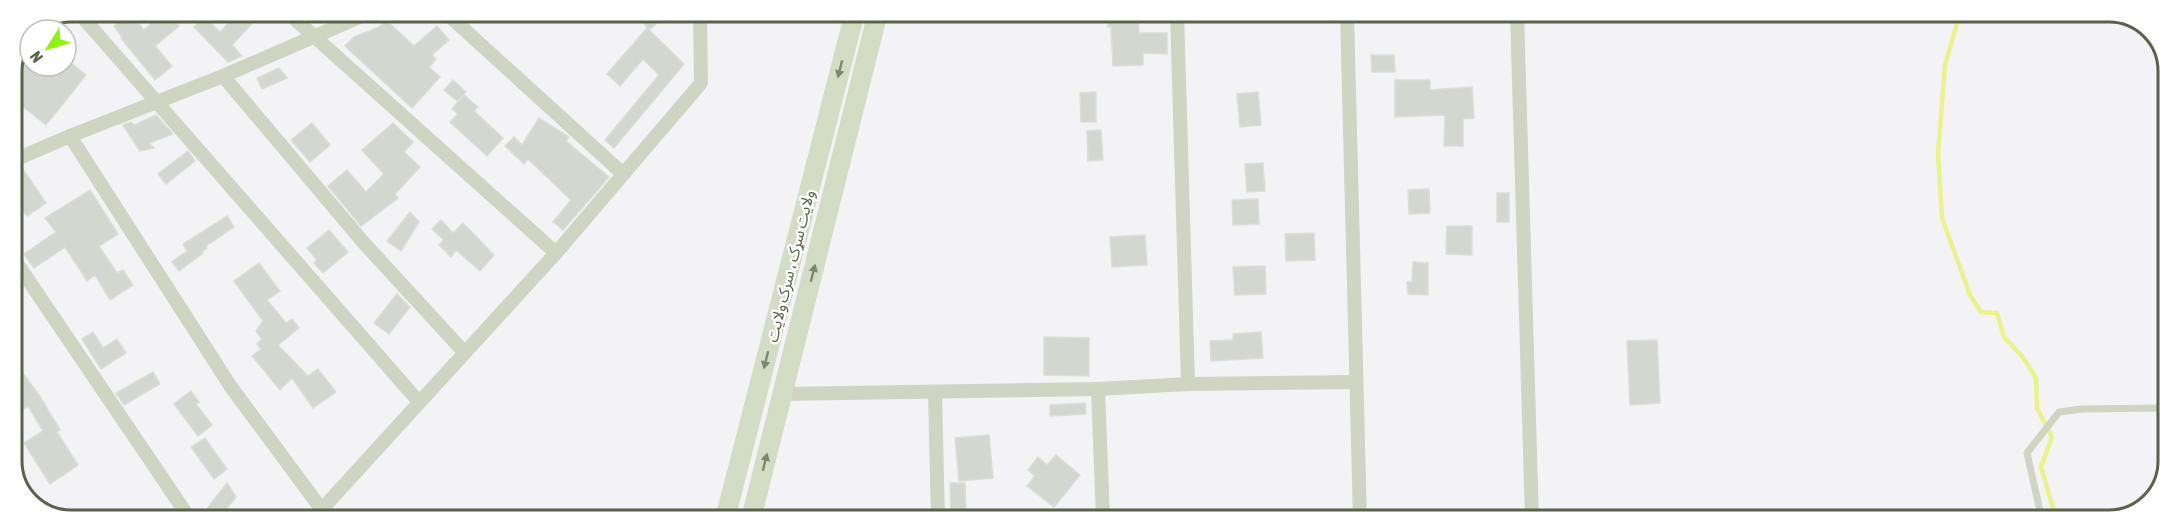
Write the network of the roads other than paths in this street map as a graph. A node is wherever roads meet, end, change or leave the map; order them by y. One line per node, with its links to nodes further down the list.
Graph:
1 (87, 22): 13 (street)
2 (298, 22): 11 (street)
3 (348, 22): 11 (street)
4 (456, 22): 16 (street)
5 (700, 22): 16 (street)
6 (852, 22): 30 (main road, ولایت سړک ، سرک ولایت, one-way to 30)
7 (876, 22): 24 (main road, ولایت سړک ، سرک ولایت, one-way to 7)
8 (1177, 22): 21 (street)
9 (1347, 22): 20 (street)
10 (1517, 22): 35 (street)
11 (314, 37): 12 (street); 17 (street)
12 (223, 76): 13 (street); 19 (street)
13 (158, 103): 14 (street); 25 (street)
14 (70, 136): 15 (street); 28 (street)
15 (22, 157)
16 (622, 173): 17 (street)
17 (556, 253): 19 (street)
18 (23, 272): 27 (street)
19 (464, 351): 25 (street)
20 (1356, 382): 21 (street); 34 (street)
21 (1188, 384): 22 (street)
22 (1098, 389): 23 (street); 33 (street)
23 (935, 392): 24 (street); 32 (street)
24 (782, 394): 31 (main road, ولایت سړک ، سرک ولایت, one-way to 24)
25 (419, 402): 29 (street)
26 (2158, 408): 36 (lane)
27 (184, 510)
28 (314, 510)
29 (322, 510)
30 (727, 510)
31 (753, 510)
32 (938, 510)
33 (1103, 510)
34 (1360, 510)
35 (1532, 510)
36 (2040, 510)

